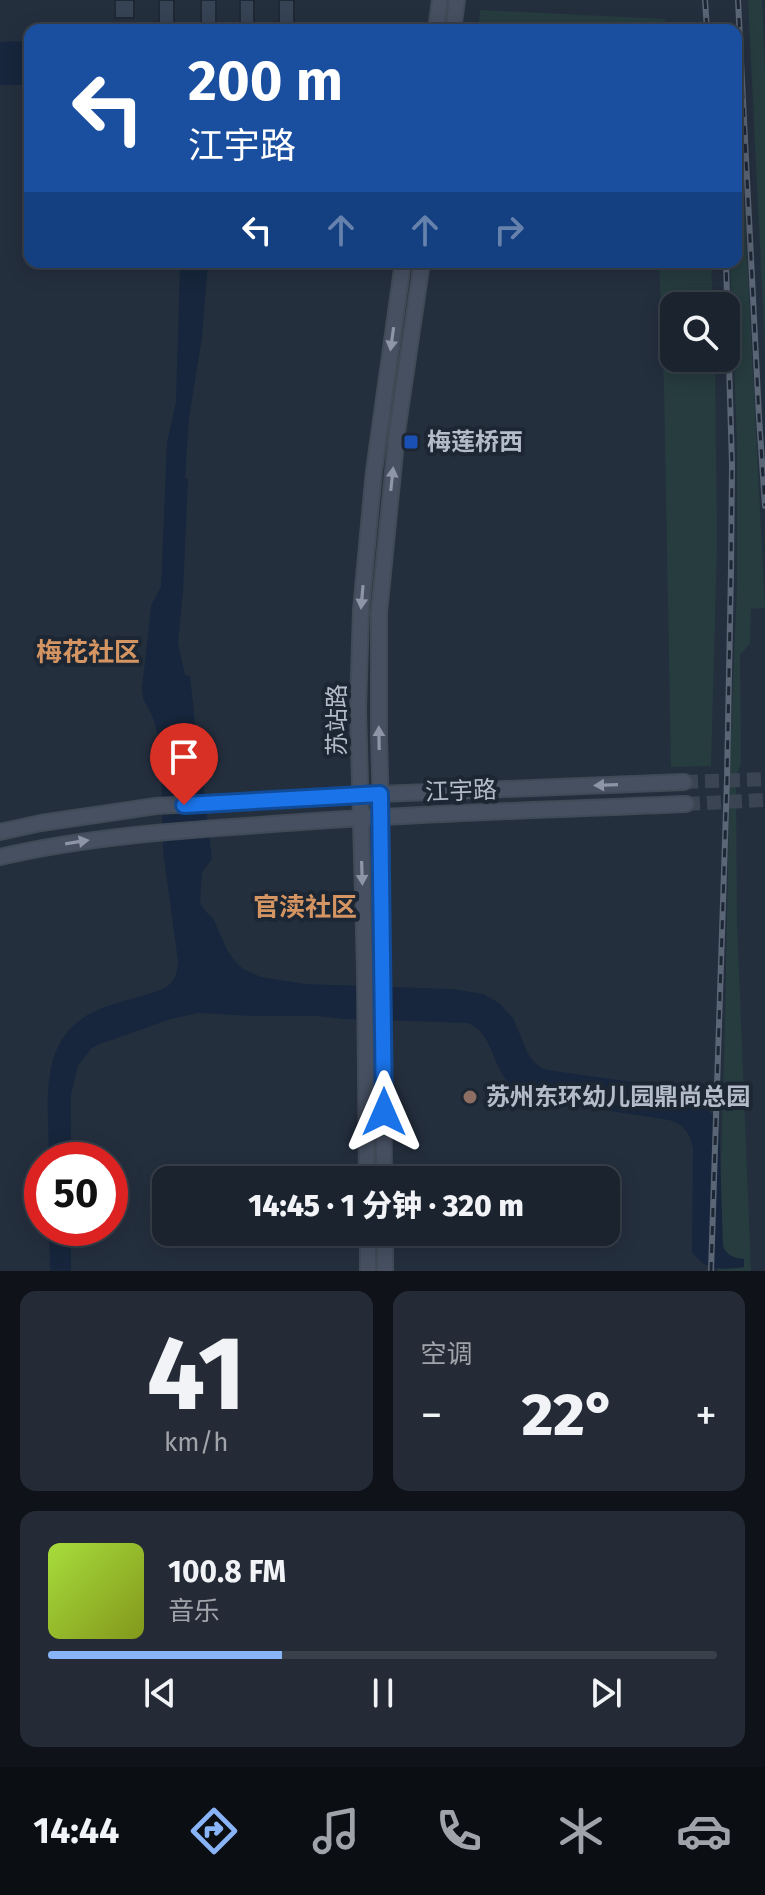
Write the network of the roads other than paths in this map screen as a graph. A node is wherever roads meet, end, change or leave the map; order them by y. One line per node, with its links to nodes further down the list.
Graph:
1 (440, 0): 3 (main road)
2 (457, 0): 4 (main road)
3 (437, 24)
4 (454, 24)
5 (402, 268): 9 (main road, 苏站路, one-way to 9)
6 (421, 268): 8 (main road, 苏站路, one-way to 6)
7 (684, 782): 8 (main road, 江宇路, one-way to 8)
8 (380, 794): 9 (main road, 江宇路); 11 (main road, 苏站路)
9 (359, 796): 12 (main road, 苏站路); 13 (main road, 江宇路)
10 (686, 804): 11 (main road, 江宇路)
11 (381, 816): 12 (main road, 江宇路); 16 (main road, 苏站路)
12 (361, 817): 14 (main road, 江宇路, one-way to 12); 15 (main road, 苏站路, one-way to 15)
13 (0, 832)
14 (0, 857)
15 (367, 1166)
16 (384, 1166)
17 (368, 1246): 19 (main road)
18 (385, 1246): 20 (main road)
19 (368, 1271)
20 (385, 1271)

